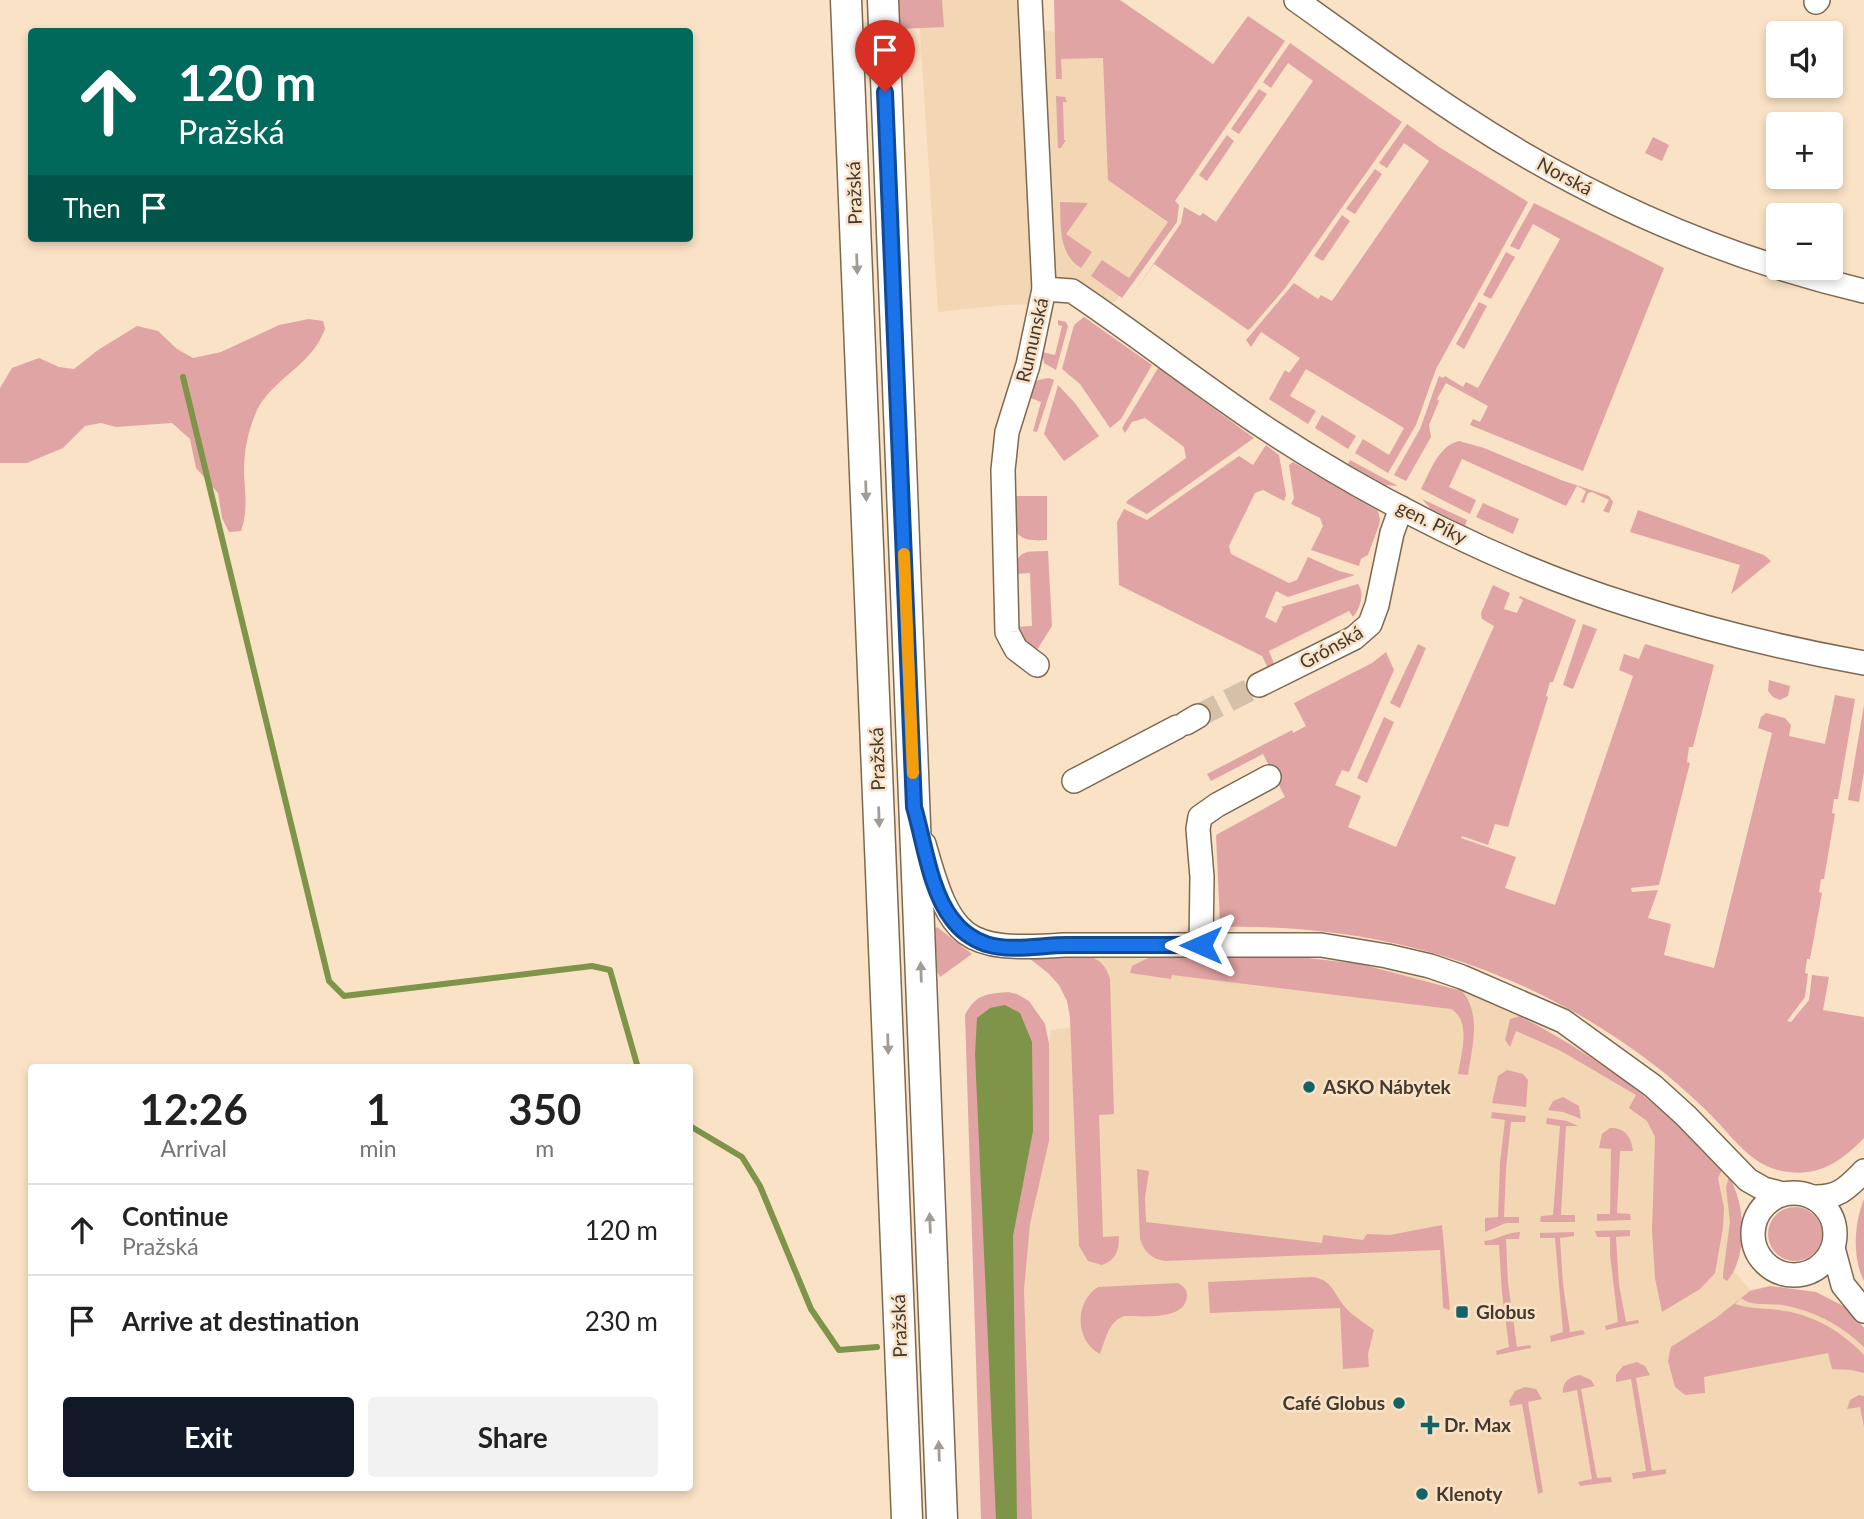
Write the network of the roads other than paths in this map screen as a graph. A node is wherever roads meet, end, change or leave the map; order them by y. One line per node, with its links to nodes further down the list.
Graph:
1 (846, 0): 26 (main road, Pražská, one-way to 26)
2 (883, 0): 14 (main road, Pražská)
3 (1030, 0): 5 (street, Rumunská)
4 (1296, 0): 6 (street, Norská)
5 (1044, 289): 7 (street, gen. Píky); 9 (street, Rumunská)
6 (1864, 291)
7 (1401, 508): 8 (street, gen. Píky); 10 (street, Grónská)
8 (1864, 663)
9 (1037, 665)
10 (1259, 685)
11 (1187, 722): 13 (street)
12 (1269, 777): 15 (street)
13 (1074, 781)
14 (914, 807): 15 (street); 27 (main road, Pražská, one-way to 14)
15 (1201, 945): 16 (street)
16 (1744, 1177): 18 (street); 20 (street)
17 (1855, 1180): 19 (street); 21 (street)
18 (1783, 1194): 19 (street); 20 (street)
19 (1813, 1197): 21 (street)
20 (1756, 1217): 23 (street)
21 (1835, 1224): 22 (street)
22 (1833, 1248): 23 (street); 24 (street)
23 (1805, 1274): 24 (street)
24 (1848, 1293): 25 (street)
25 (1864, 1311)
26 (907, 1519)
27 (942, 1519)

